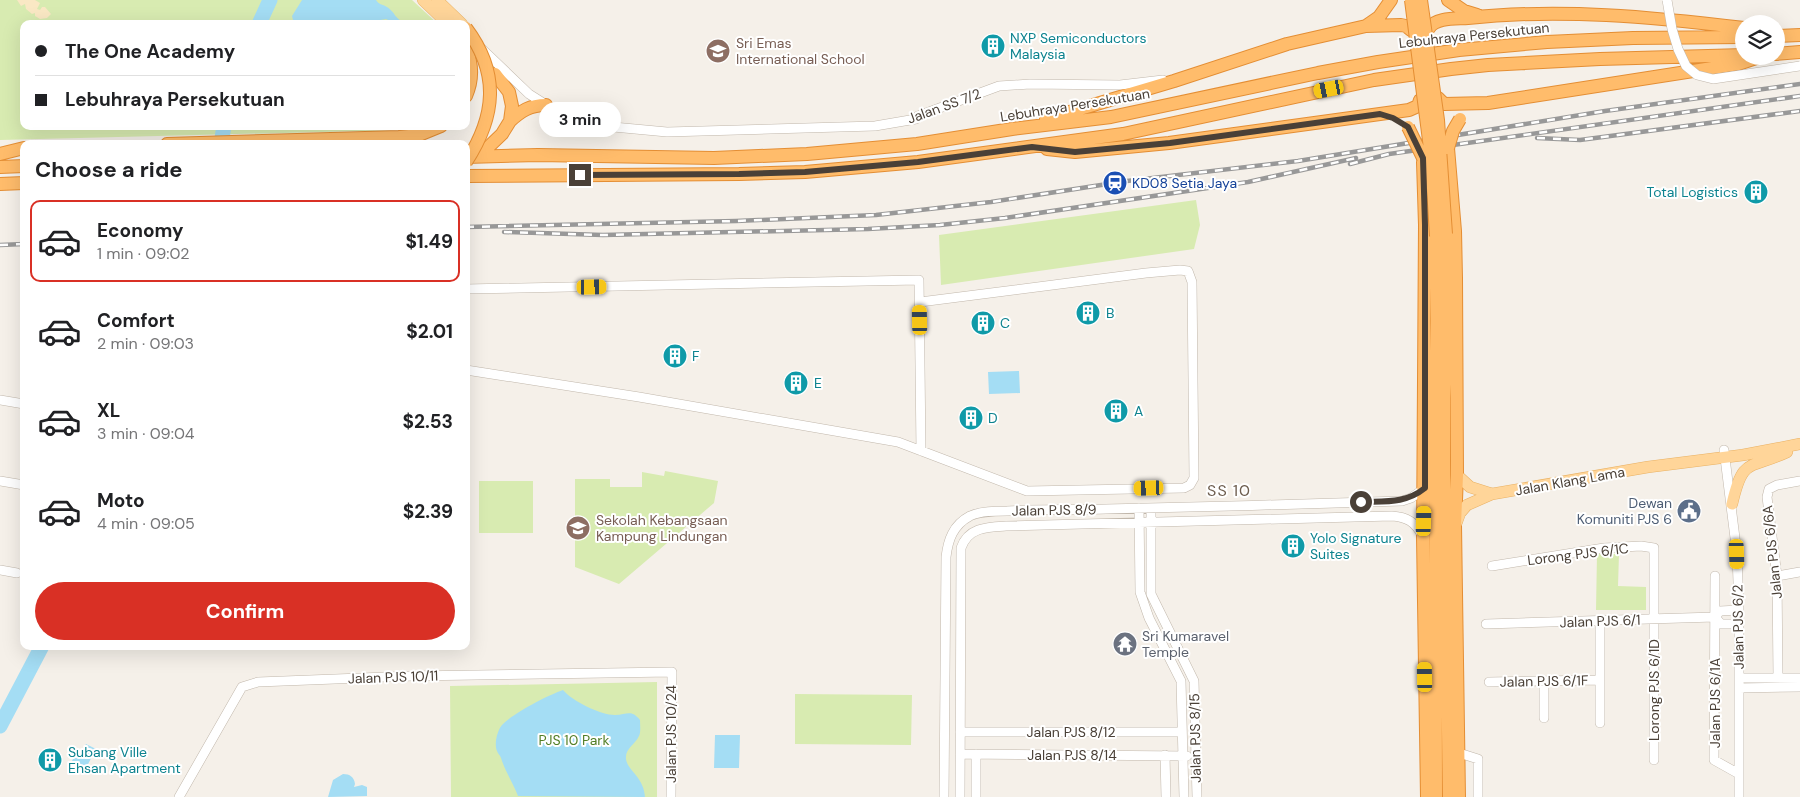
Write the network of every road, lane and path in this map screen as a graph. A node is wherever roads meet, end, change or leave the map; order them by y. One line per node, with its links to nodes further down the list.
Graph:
1 (417, 0): 13 (street)
2 (423, 0): 14 (main road)
3 (436, 0): 15 (street); 16 (main road)
4 (1391, 0): 17 (highway)
5 (1407, 0): 11 (highway)
6 (1411, 0): 87 (highway, bridge)
7 (1421, 0): 87 (highway, bridge)
8 (1425, 0): 11 (highway)
9 (1448, 0): 12 (highway)
10 (1667, 0): 32 (street, bridge)
11 (1419, 15): 19 (highway); 20 (highway, bridge)
12 (1481, 17): 18 (highway); 20 (highway)
13 (438, 20)
14 (444, 20)
15 (454, 20)
16 (458, 20)
17 (1366, 26): 19 (highway); 33 (highway)
18 (1735, 27)
19 (1406, 28): 36 (highway)
20 (1429, 28): 36 (highway, bridge)
21 (470, 34): 48 (highway, bridge)
22 (1785, 34): 23 (highway)
23 (1799, 35)
24 (470, 37): 38 (street, Jalan SS 7/2)
25 (1735, 37): 42 (highway, Lebuhraya Persekutuan)
26 (470, 52): 34 (street)
27 (1800, 52): 28 (highway)
28 (1785, 53)
29 (1735, 55): 44 (highway)
30 (470, 62): 35 (highway)
31 (1735, 64): 37 (highway)
32 (1800, 66)
33 (1204, 71): 38 (street, Jalan SS 7/2); 42 (highway)
34 (495, 74): 40 (highway)
35 (470, 88)
36 (1433, 102): 37 (highway); 39 (highway); 46 (highway, bridge); 49 (highway, bridge)
37 (1488, 103): 46 (highway, bridge)
38 (546, 105): 40 (highway)
39 (1380, 114): 44 (highway); 49 (highway, bridge)
40 (510, 121): 48 (highway)
41 (431, 130): 43 (highway)
42 (1012, 130): 48 (highway, Lebuhraya Persekutuan)
43 (290, 140)
44 (1032, 147): 52 (highway)
45 (20, 149): 47 (highway)
46 (1449, 151): 64 (highway)
47 (0, 154)
48 (470, 158)
49 (1423, 160): 68 (highway)
50 (20, 166): 51 (highway)
51 (0, 167)
52 (470, 176)
53 (20, 183): 54 (highway)
54 (0, 184)
55 (470, 288): 56 (street)
56 (920, 302): 62 (street); 69 (street)
57 (470, 371): 62 (street)
58 (0, 400): 59 (street)
59 (20, 403)
60 (1800, 436): 63 (main road, Jalan Klang Lama)
61 (1800, 445): 63 (main road, Jalan Klang Lama); 71 (main road)
62 (921, 451): 69 (street)
63 (1725, 454): 70 (main road, Jalan Klang Lama); 71 (street, Jalan PJS 6/2)
64 (1457, 475): 70 (main road, Jalan Klang Lama); 77 (highway)
65 (0, 481): 67 (street)
66 (1800, 481): 86 (street, Jalan PJS 6/6A)
67 (20, 484)
68 (1425, 488): 73 (street, Jalan PJS 8/9); 80 (highway)
69 (1050, 492): 74 (street)
70 (1492, 494): 77 (main road, Jalan Klang Lama)
71 (1732, 504): 88 (street, Jalan PJS 6/2)
72 (1140, 508): 73 (street, Jalan PJS 8/9); 74 (street, Jalan PJS 8/9); 75 (street, Jalan PJS 8/15)
73 (1151, 508): 76 (street, Jalan PJS 8/15)
74 (1049, 510): 79 (street, Jalan PJS 8/9)
75 (1140, 523): 76 (street, Jalan PJS 8/9); 78 (street, Jalan PJS 8/9); 108 (street, Jalan PJS 8/15)
76 (1151, 523): 80 (street, Jalan PJS 8/9); 114 (street, Jalan PJS 8/15)
77 (1455, 525): 109 (highway)
78 (967, 536): 79 (street, Jalan PJS 8/9); 95 (street)
79 (950, 537): 94 (street)
80 (1423, 537): 106 (highway)
81 (1492, 566): 90 (street, Lorong PJS 6/1C)
82 (0, 570): 84 (street)
83 (1800, 572): 86 (street)
84 (18, 573)
85 (1715, 576): 89 (street)
86 (1777, 576): 97 (street, Jalan PJS 6/6A)
87 (1441, 596): 117 (highway); 128 (highway)
88 (1739, 610): 89 (street, Jalan PJS 6/1); 93 (street, Jalan PJS 6/2)
89 (1715, 617): 90 (street, Jalan PJS 6/1); 93 (street, Jalan PJS 6/1); 116 (street, Jalan PJS 6/1A)
90 (1654, 619): 91 (street, Jalan PJS 6/1); 115 (street, Lorong PJS 6/1D)
91 (1600, 621): 92 (street, Jalan PJS 6/1); 99 (street)
92 (1486, 624)
93 (1739, 624): 102 (street, Jalan PJS 6/2)
94 (944, 660): 95 (street); 120 (street)
95 (962, 660): 107 (street)
96 (672, 672): 118 (street, Jalan PJS 10/11); 119 (street, Jalan PJS 10/24)
97 (1778, 678): 98 (street); 102 (street)
98 (1800, 678)
99 (1600, 680): 100 (street, Jalan PJS 6/1F); 105 (street)
100 (1544, 681): 101 (street, Jalan PJS 6/1F); 104 (street)
101 (1489, 682)
102 (1739, 683): 103 (street); 116 (street, Jalan PJS 6/2)
103 (1800, 687)
104 (1544, 718)
105 (1600, 723)
106 (1426, 724): 117 (highway); 126 (highway)
107 (960, 732): 108 (street, Jalan PJS 8/12); 110 (street)
108 (1182, 732): 113 (street, Jalan PJS 8/15)
109 (1459, 753): 129 (highway); 130 (street)
110 (960, 754): 111 (street, Jalan PJS 8/14); 121 (street)
111 (976, 754): 112 (street, Jalan PJS 8/14); 122 (street)
112 (1165, 755): 113 (street, Jalan PJS 8/14); 123 (street)
113 (1183, 756): 114 (street); 124 (street, Jalan PJS 8/15)
114 (1196, 756): 125 (street, Jalan PJS 8/15)
115 (1654, 760)
116 (1739, 774): 131 (street, Jalan PJS 6/2)
117 (1436, 783): 127 (highway)
118 (179, 797)
119 (671, 797)
120 (944, 797)
121 (960, 797)
122 (976, 797)
123 (1166, 797)
124 (1184, 797)
125 (1197, 797)
126 (1427, 797)
127 (1436, 797)
128 (1449, 797)
129 (1459, 797)
130 (1478, 797)
131 (1739, 797)

